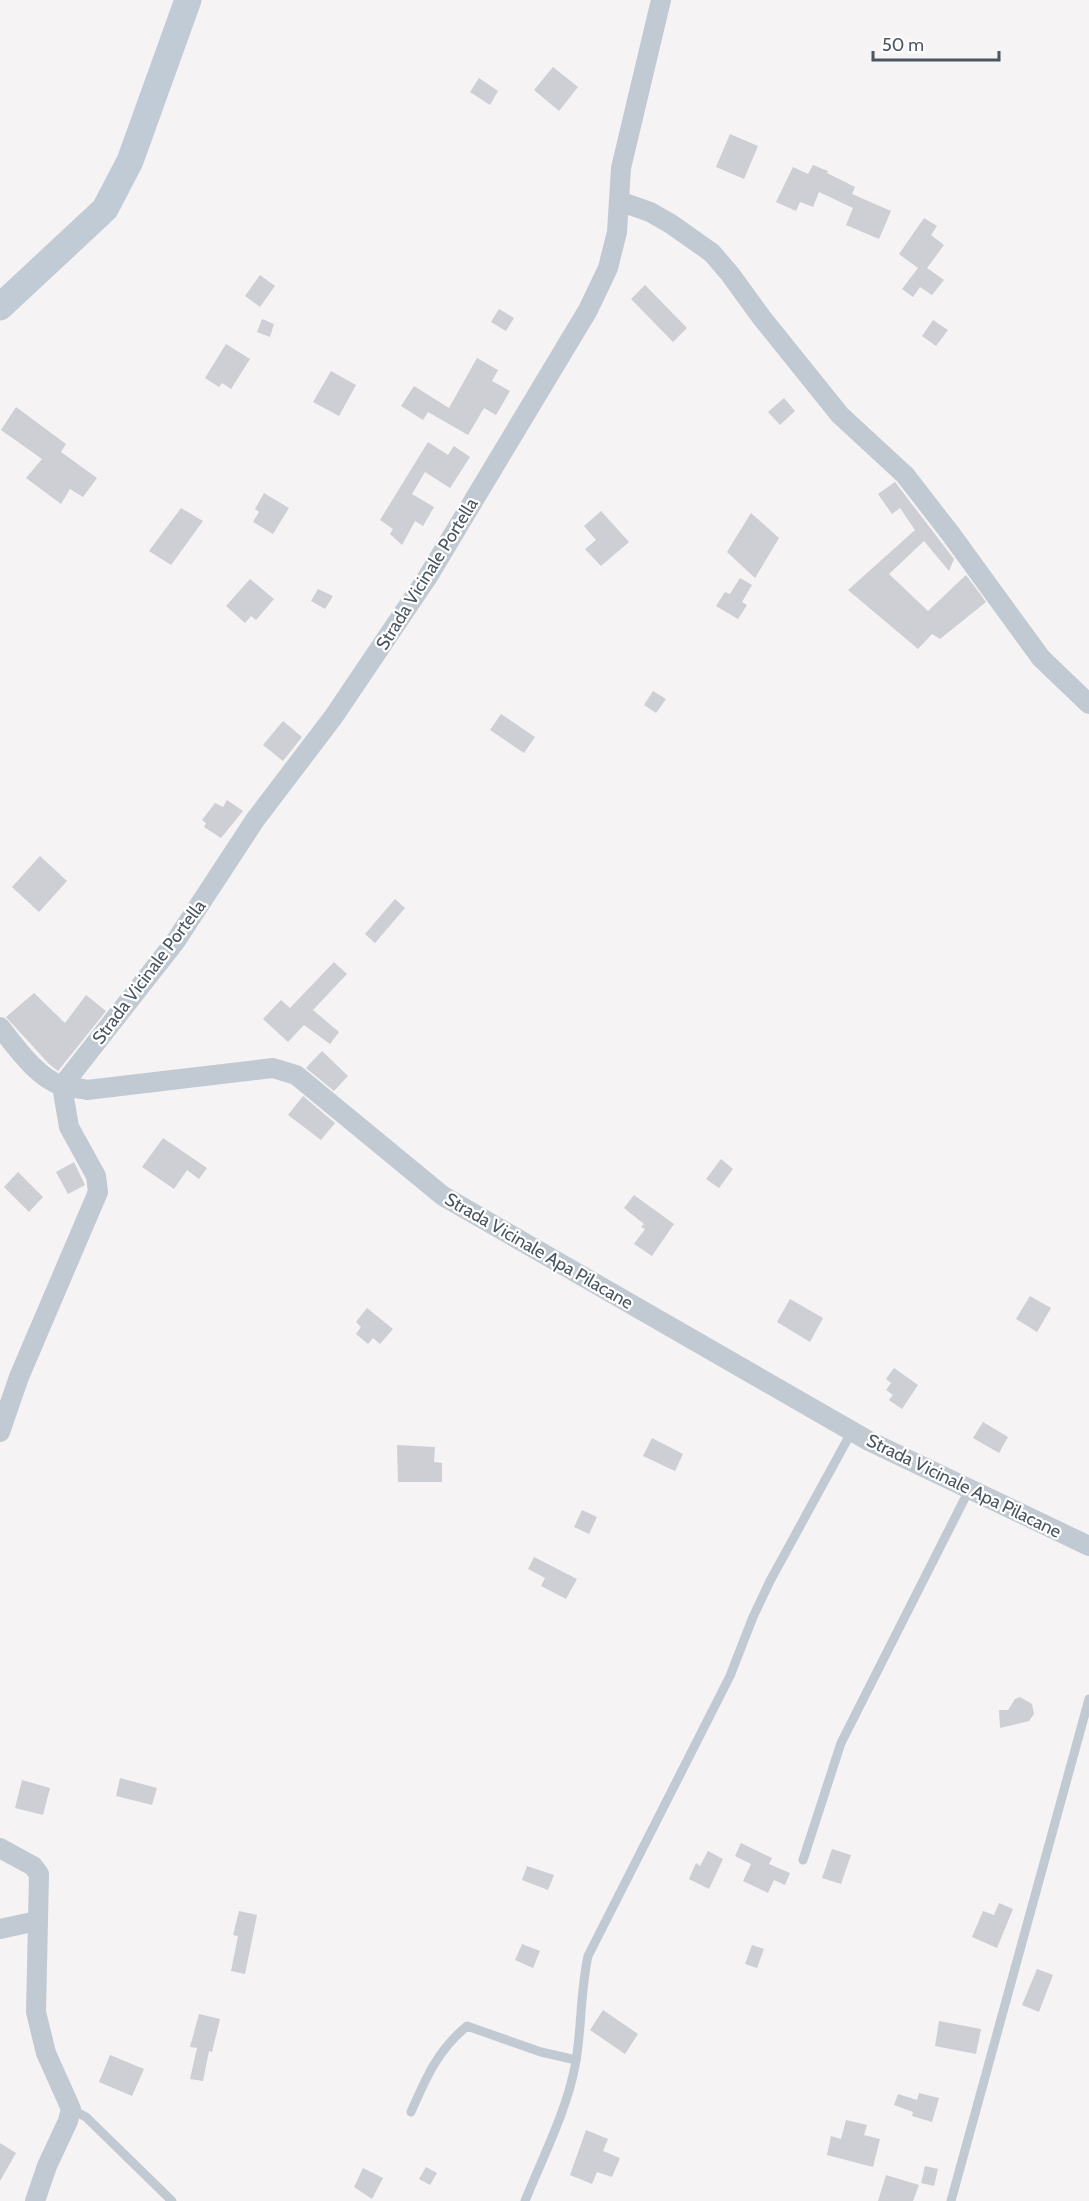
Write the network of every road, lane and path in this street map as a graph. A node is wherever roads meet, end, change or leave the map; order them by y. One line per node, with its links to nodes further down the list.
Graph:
1 (188, 0): 4 (main road)
2 (661, 0): 3 (street, Strada Vicinale Portella)
3 (619, 201): 5 (street); 7 (street, Strada Vicinale Portella)
4 (0, 307)
5 (1089, 704)
6 (0, 1027): 7 (street)
7 (62, 1086): 8 (street, Strada Vicinale Apa Pilacane); 9 (street)
8 (852, 1431): 10 (street, Strada Vicinale Apa Pilacane); 17 (lane)
9 (0, 1432)
10 (970, 1488): 11 (street, Strada Vicinale Apa Pilacane); 14 (lane)
11 (1089, 1546)
12 (1089, 1699): 23 (lane)
13 (0, 1848): 15 (street)
14 (803, 1860)
15 (37, 1921): 16 (street); 18 (street)
16 (0, 1929)
17 (576, 2060): 19 (lane); 22 (lane)
18 (71, 2109): 20 (street); 21 (lane)
19 (411, 2112)
20 (35, 2201)
21 (172, 2201)
22 (525, 2201)
23 (951, 2201)

